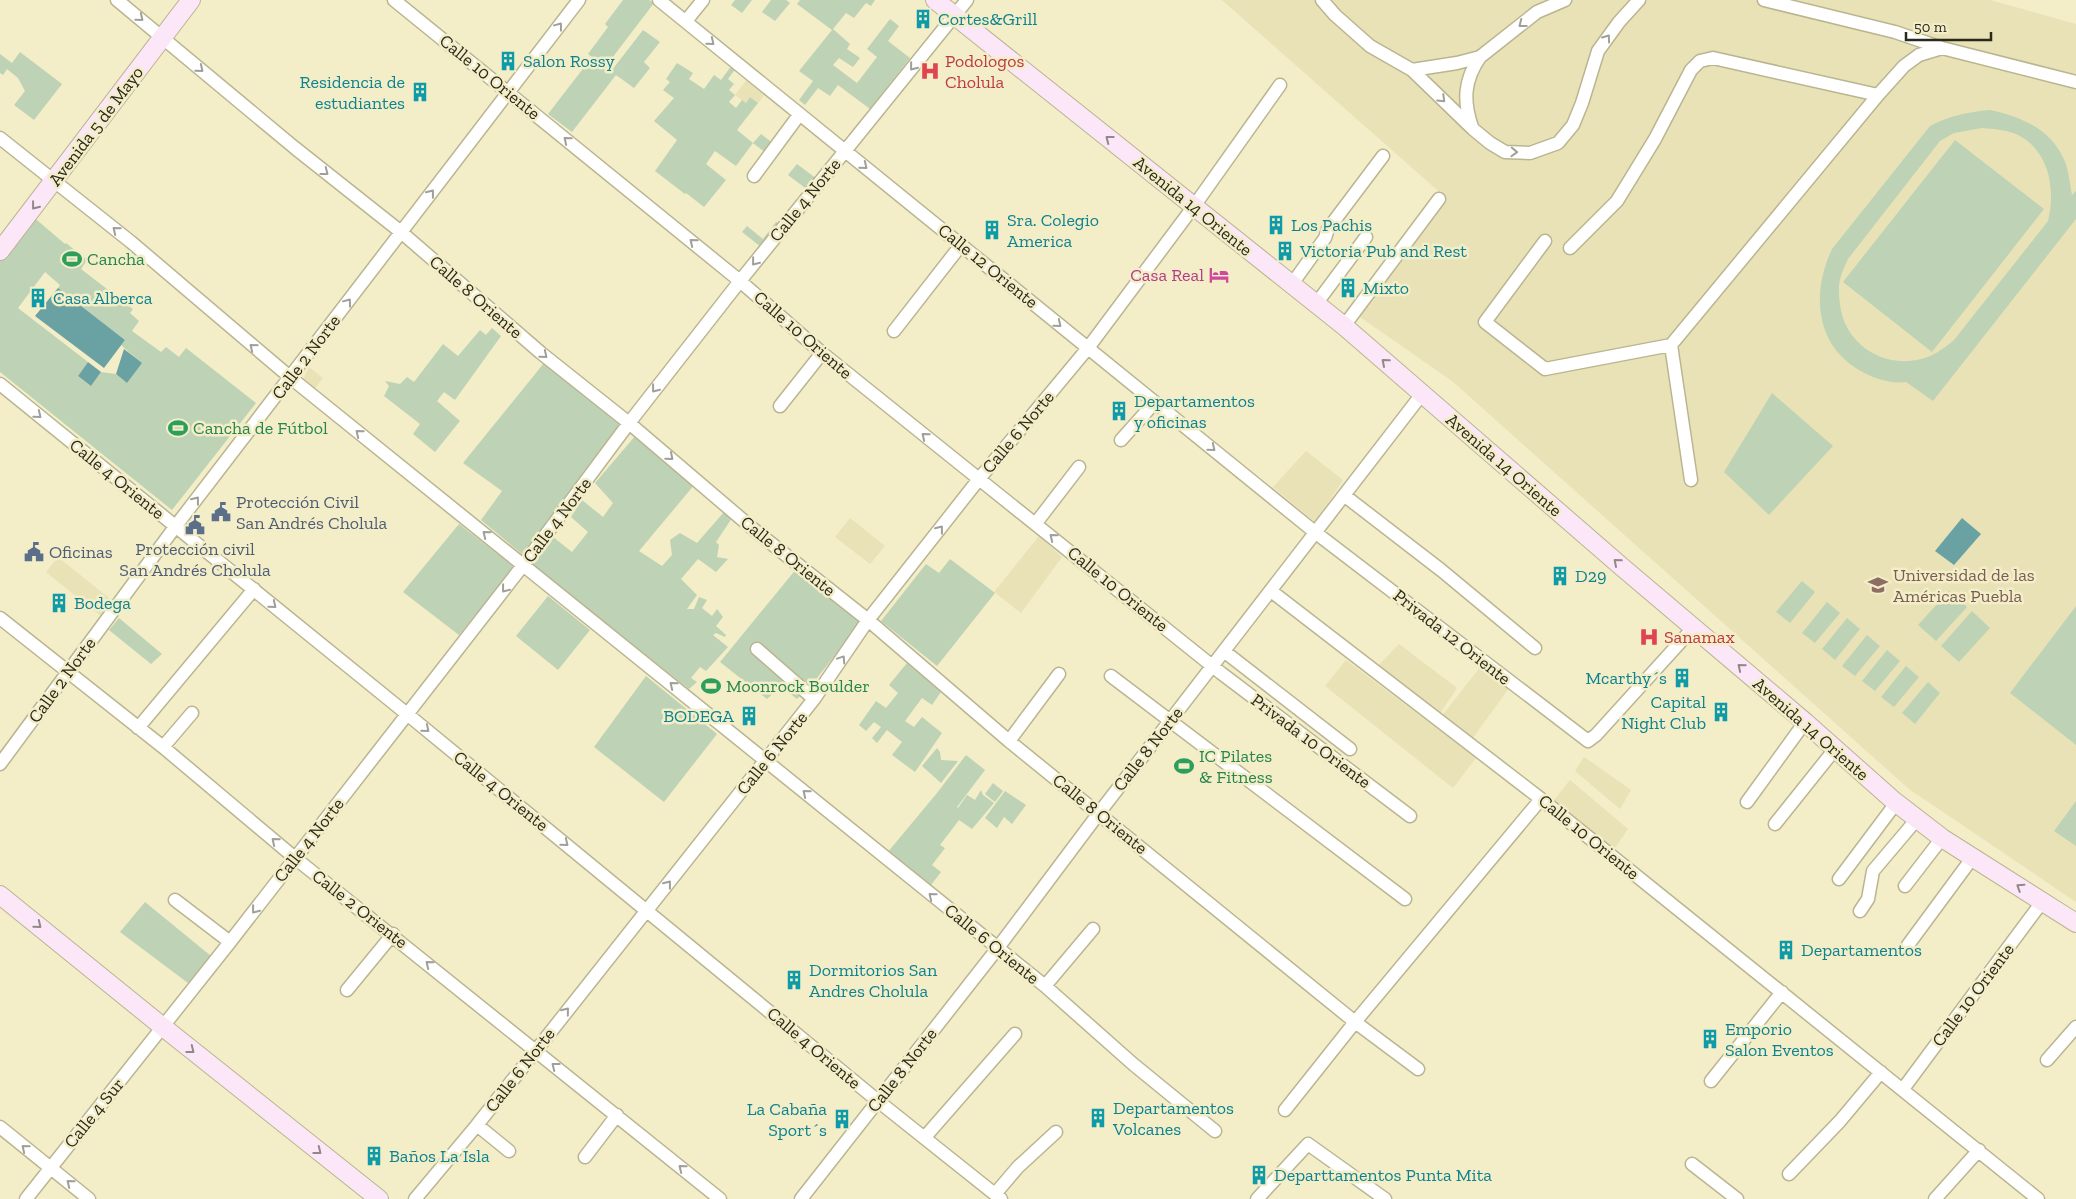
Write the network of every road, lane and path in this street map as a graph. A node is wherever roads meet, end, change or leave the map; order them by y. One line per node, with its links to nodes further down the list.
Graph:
1 (117, 0): 15 (street, Calle 8 Oriente, one-way to 15)
2 (191, 0): 15 (main road, Avenida 5 de Mayo)
3 (394, 0): 21 (street, Calle 10 Oriente)
4 (579, 0): 21 (street, Calle 2 Norte, one-way to 4)
5 (659, 0): 14 (street, Calle 12 Oriente)
6 (703, 0): 14 (street)
7 (935, 0): 13 (main road, Avenida 14 Oriente)
8 (966, 0): 13 (street, Calle 4 Norte)
9 (1322, 0): 18 (street)
10 (1565, 0): 17 (street, one-way to 17)
11 (1639, 0): 24 (street, one-way to 11)
12 (1764, 0): 16 (street)
13 (954, 15): 26 (street, Calle 4 Norte, one-way to 26); 31 (main road, Avenida 14 Oriente, one-way to 13)
14 (686, 21): 23 (street, Calle 12 Oriente, one-way to 23)
15 (163, 37): 29 (main road, Avenida 5 de Mayo); 32 (street, Calle 8 Oriente, one-way to 32)
16 (1942, 48): 19 (street); 22 (street)
17 (1480, 57): 18 (street); 24 (street)
18 (1412, 70): 24 (street, one-way to 24)
19 (2076, 82)
20 (1280, 85): 31 (street, Calle 6 Norte)
21 (509, 93): 32 (street, Calle 2 Norte, one-way to 21); 38 (street, Calle 10 Oriente, one-way to 21)
22 (1878, 95): 36 (street); 43 (street)
23 (800, 114): 26 (street, Calle 12 Oriente); 28 (street)
24 (1473, 129)
25 (0, 138): 29 (street, Calle 6 Oriente)
26 (845, 151): 35 (street, Calle 12 Oriente, one-way to 35); 38 (street, Calle 4 Norte, one-way to 38)
27 (1383, 156): 39 (street)
28 (754, 176)
29 (54, 181): 37 (main road, Avenida 5 de Mayo, one-way to 37); 46 (street, Calle 6 Oriente, one-way to 29)
30 (1439, 199): 41 (street)
31 (1194, 206): 39 (main road, Avenida 14 Oriente); 44 (street, Calle 6 Norte)
32 (401, 232): 46 (street, Calle 2 Norte, one-way to 32); 51 (street, Calle 8 Oriente, one-way to 51)
33 (1366, 237): 40 (street)
34 (1545, 240): 43 (street)
35 (961, 245): 42 (street); 44 (street, Calle 12 Oriente, one-way to 44)
36 (1570, 248)
37 (0, 251)
38 (740, 281): 45 (street, Calle 10 Oriente); 51 (street, Calle 4 Norte, one-way to 51)
39 (1292, 284): 40 (main road, Avenida 14 Oriente)
40 (1316, 304): 41 (main road, Avenida 14 Oriente)
41 (1344, 326): 48 (main road, Avenida 14 Oriente, one-way to 41)
42 (894, 331)
43 (1671, 345): 55 (street)
44 (1088, 348): 49 (street, Calle 12 Oriente); 54 (street, Calle 6 Norte)
45 (822, 353): 50 (street); 54 (street, Calle 10 Oriente, one-way to 45)
46 (291, 378): 58 (street, Calle 2 Norte, one-way to 46); 60 (street, Calle 6 Oriente, one-way to 46)
47 (0, 384): 58 (street, Calle 4 Oriente, one-way to 58)
48 (1422, 394): 56 (street, Calle 8 Norte); 65 (main road, Avenida 14 Oriente, one-way to 48)
49 (1155, 402): 52 (street); 59 (street, Calle 12 Oriente, one-way to 59)
50 (780, 406)
51 (629, 423): 60 (street, Calle 4 Norte); 64 (street, Calle 8 Oriente, one-way to 64)
52 (1121, 440)
53 (1079, 467): 57 (street)
54 (979, 479): 57 (street, Calle 10 Oriente); 64 (street, Calle 6 Norte, one-way to 54)
55 (1691, 480)
56 (1345, 496): 59 (street, Calle 8 Norte); 67 (street)
57 (1036, 523): 69 (street, Calle 10 Oriente, one-way to 57)
58 (175, 527): 61 (street, Calle 4 Oriente); 70 (street, Calle 2 Norte)
59 (1316, 533): 62 (street, Calle 8 Norte); 65 (street, Privada 12 Oriente)
60 (524, 564): 75 (street, Calle 4 Norte, one-way to 75); 83 (street, Calle 6 Oriente, one-way to 60)
61 (254, 589): 75 (street, Calle 4 Oriente, one-way to 75); 78 (street)
62 (1271, 591): 68 (street, Calle 8 Norte); 85 (street, Calle 10 Oriente)
63 (0, 618): 70 (street, Calle 2 Oriente)
64 (868, 620): 73 (street, Calle 6 Norte, one-way to 64); 79 (street, Calle 8 Oriente)
65 (1694, 627): 77 (main road, Avenida 14 Oriente, one-way to 65)
66 (757, 648): 73 (street)
67 (1535, 648)
68 (1224, 652): 69 (street, Calle 8 Norte); 81 (street)
69 (1213, 666): 76 (street, Calle 8 Norte); 89 (street, Privada 10 Oriente)
70 (68, 673): 78 (street, Calle 2 Oriente); 84 (street, Calle 2 Norte)
71 (1059, 674): 79 (street)
72 (1111, 676): 76 (street)
73 (814, 700): 83 (street, Calle 6 Norte)
74 (192, 713): 80 (street)
75 (408, 714): 94 (street, Calle 4 Norte); 101 (street, Calle 4 Oriente, one-way to 101)
76 (1170, 721): 88 (street, Calle 8 Norte); 98 (street)
77 (1805, 722): 82 (main road, Avenida 14 Oriente); 86 (street)
78 (138, 728): 80 (street, Calle 2 Oriente)
79 (1009, 740): 88 (street, Calle 8 Oriente)
80 (163, 747): 94 (street, Calle 2 Oriente, one-way to 80)
81 (1350, 749)
82 (1835, 749): 87 (main road, Avenida 14 Oriente); 91 (street)
83 (766, 760): 101 (street, Calle 6 Norte, one-way to 83); 108 (street, Calle 6 Oriente, one-way to 83)
84 (0, 764)
85 (1541, 799): 111 (street, Calle 10 Oriente); 112 (street)
86 (1747, 802)
87 (1896, 803): 90 (main road, Avenida 14 Oriente); 95 (street)
88 (1099, 812): 108 (street, Calle 8 Norte); 112 (street, Calle 8 Oriente)
89 (1410, 816)
90 (1917, 820): 92 (main road, Avenida 14 Oriente); 102 (street)
91 (1775, 824)
92 (1942, 838): 93 (main road, Avenida 14 Oriente); 96 (street)
93 (1973, 857): 100 (main road, Avenida 14 Oriente, one-way to 93); 107 (street)
94 (296, 858): 105 (street, Calle 2 Oriente); 106 (street, Calle 4 Norte, one-way to 106)
95 (1839, 879)
96 (1905, 886)
97 (0, 895): 113 (main road, one-way to 113)
98 (1405, 899)
99 (175, 900): 106 (street)
100 (2042, 902): 103 (main road, Avenida 14 Oriente); 121 (street, Calle 10 Oriente)
101 (647, 910): 116 (street, Calle 6 Norte, one-way to 101); 122 (street, Calle 4 Oriente)
102 (1860, 911)
103 (2076, 923)
104 (1093, 929): 109 (street)
105 (393, 934): 110 (street); 116 (street, Calle 2 Oriente, one-way to 105)
106 (230, 942): 113 (street, Calle 4 Norte)
107 (1908, 945)
108 (997, 949): 109 (street, Calle 6 Oriente); 122 (street, Calle 8 Norte)
109 (1044, 986): 127 (street, Calle 6 Oriente)
110 (347, 990)
111 (1782, 992): 119 (street, Calle 10 Oriente); 120 (street)
112 (1355, 1022): 118 (street, Calle 8 Oriente); 123 (street)
113 (163, 1027): 134 (street, Calle 4 Sur); 139 (main road, one-way to 139)
114 (2076, 1027): 117 (street)
115 (1015, 1034): 129 (street)
116 (535, 1050): 124 (street, Calle 2 Oriente, one-way to 116); 125 (street, Calle 6 Norte)
117 (2047, 1060)
118 (1418, 1069)
119 (1881, 1072): 121 (street, Calle 10 Oriente); 135 (street)
120 (1711, 1081)
121 (1903, 1089): 130 (street, Calle 10 Oriente)
122 (878, 1101): 129 (street, Calle 4 Oriente); 142 (street, Calle 8 Norte)
123 (1285, 1110)
124 (617, 1115): 132 (street); 141 (street, Calle 2 Oriente, one-way to 124)
125 (477, 1125): 131 (street); 140 (street, Calle 6 Norte)
126 (0, 1128): 134 (street, one-way to 126)
127 (1215, 1130)
128 (1056, 1132): 136 (street)
129 (925, 1137): 136 (street, Calle 4 Oriente)
130 (1979, 1150): 146 (street); 147 (street, Calle 10 Oriente)
131 (509, 1151)
132 (585, 1157)
133 (1692, 1164): 145 (street)
134 (51, 1168): 137 (street, Calle 4 Sur); 138 (street, one-way to 134)
135 (1789, 1174)
136 (998, 1196)
137 (26, 1199)
138 (89, 1199)
139 (379, 1199)
140 (415, 1199)
141 (720, 1199)
142 (801, 1199)
143 (1257, 1199): 144 (street)
144 (1385, 1199)
145 (1737, 1199)
146 (1935, 1199)
147 (2038, 1199)

